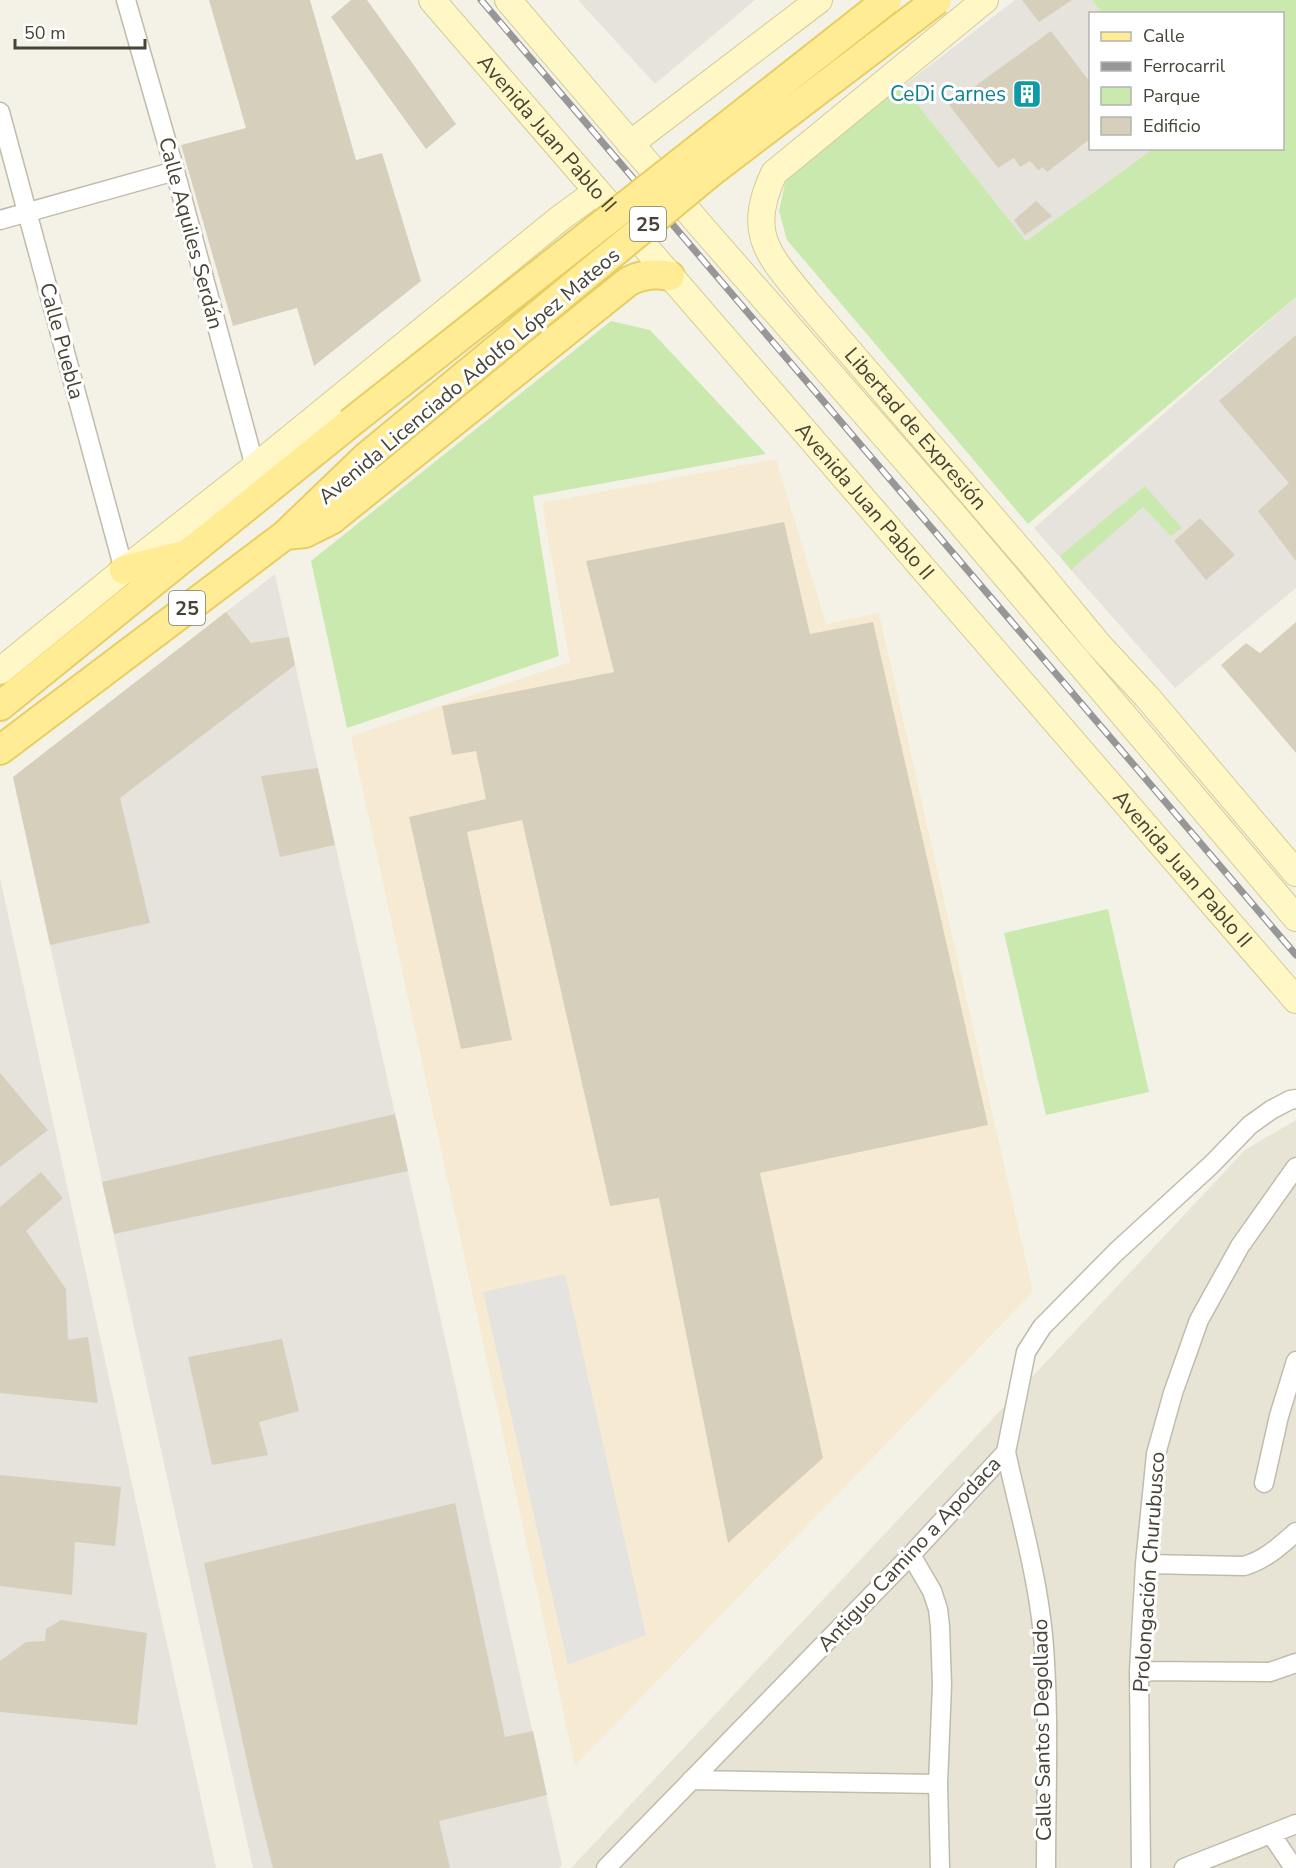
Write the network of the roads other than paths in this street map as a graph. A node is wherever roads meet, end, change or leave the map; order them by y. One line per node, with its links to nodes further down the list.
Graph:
1 (126, 0): 10 (street, Calle Aquiles Serdán)
2 (432, 0): 11 (main road, Avenida Juan Pablo II)
3 (508, 0): 9 (main road)
4 (819, 0): 9 (main road)
5 (887, 0): 20 (main road, Avenida Licenciado Adolfo López Mateos / 25, bridge)
6 (937, 0): 19 (main road, Avenida Licenciado Adolfo López Mateos / 25, bridge)
7 (985, 0): 22 (main road, Libertad de Expresión)
8 (0, 112): 12 (street, Calle Puebla)
9 (630, 144): 18 (main road)
10 (175, 171): 12 (street); 17 (street, Calle Aquiles Serdán)
11 (596, 192): 13 (main road); 15 (main road, Avenida Juan Pablo II)
12 (27, 213): 14 (street); 21 (street, Calle Puebla)
13 (559, 219): 16 (main road); 17 (main road)
14 (0, 220)
15 (670, 276): 16 (main road); 30 (main road, Avenida Juan Pablo II)
16 (614, 291): 19 (main road)
17 (255, 467): 21 (main road)
18 (952, 513): 22 (main road); 27 (main road)
19 (285, 534): 26 (main road, Avenida Licenciado Adolfo López Mateos / 25)
20 (186, 554): 21 (main road); 25 (main road, Avenida Licenciado Adolfo López Mateos / 25)
21 (124, 570): 23 (main road)
22 (1072, 614): 24 (main road, Libertad de Expresión)
23 (0, 671)
24 (1148, 698): 27 (main road); 28 (main road, Libertad de Expresión)
25 (0, 706)
26 (0, 750)
27 (1243, 856): 29 (main road)
28 (1296, 873)
29 (1296, 918)
30 (1296, 1000)
31 (1296, 1099): 34 (street, Antiguo Camino a Apodaca)
32 (1296, 1167): 38 (street, Prolongación Churubusco)
33 (1296, 1360): 35 (street)
34 (1006, 1452): 37 (street, Antiguo Camino a Apodaca); 47 (street, Calle Santos Degollado)
35 (1264, 1483)
36 (1296, 1532): 38 (street)
37 (911, 1555): 41 (street, Antiguo Camino a Apodaca); 42 (street)
38 (1145, 1564): 40 (street, Prolongación Churubusco)
39 (1296, 1663): 40 (street)
40 (1139, 1671): 48 (street, Prolongación Churubusco)
41 (691, 1780): 42 (street); 45 (street, Antiguo Camino a Apodaca)
42 (938, 1784): 46 (street)
43 (1296, 1824): 44 (street)
44 (1271, 1834): 49 (street); 50 (street)
45 (606, 1868)
46 (940, 1868)
47 (1046, 1868)
48 (1141, 1868)
49 (1184, 1868)
50 (1294, 1868)

